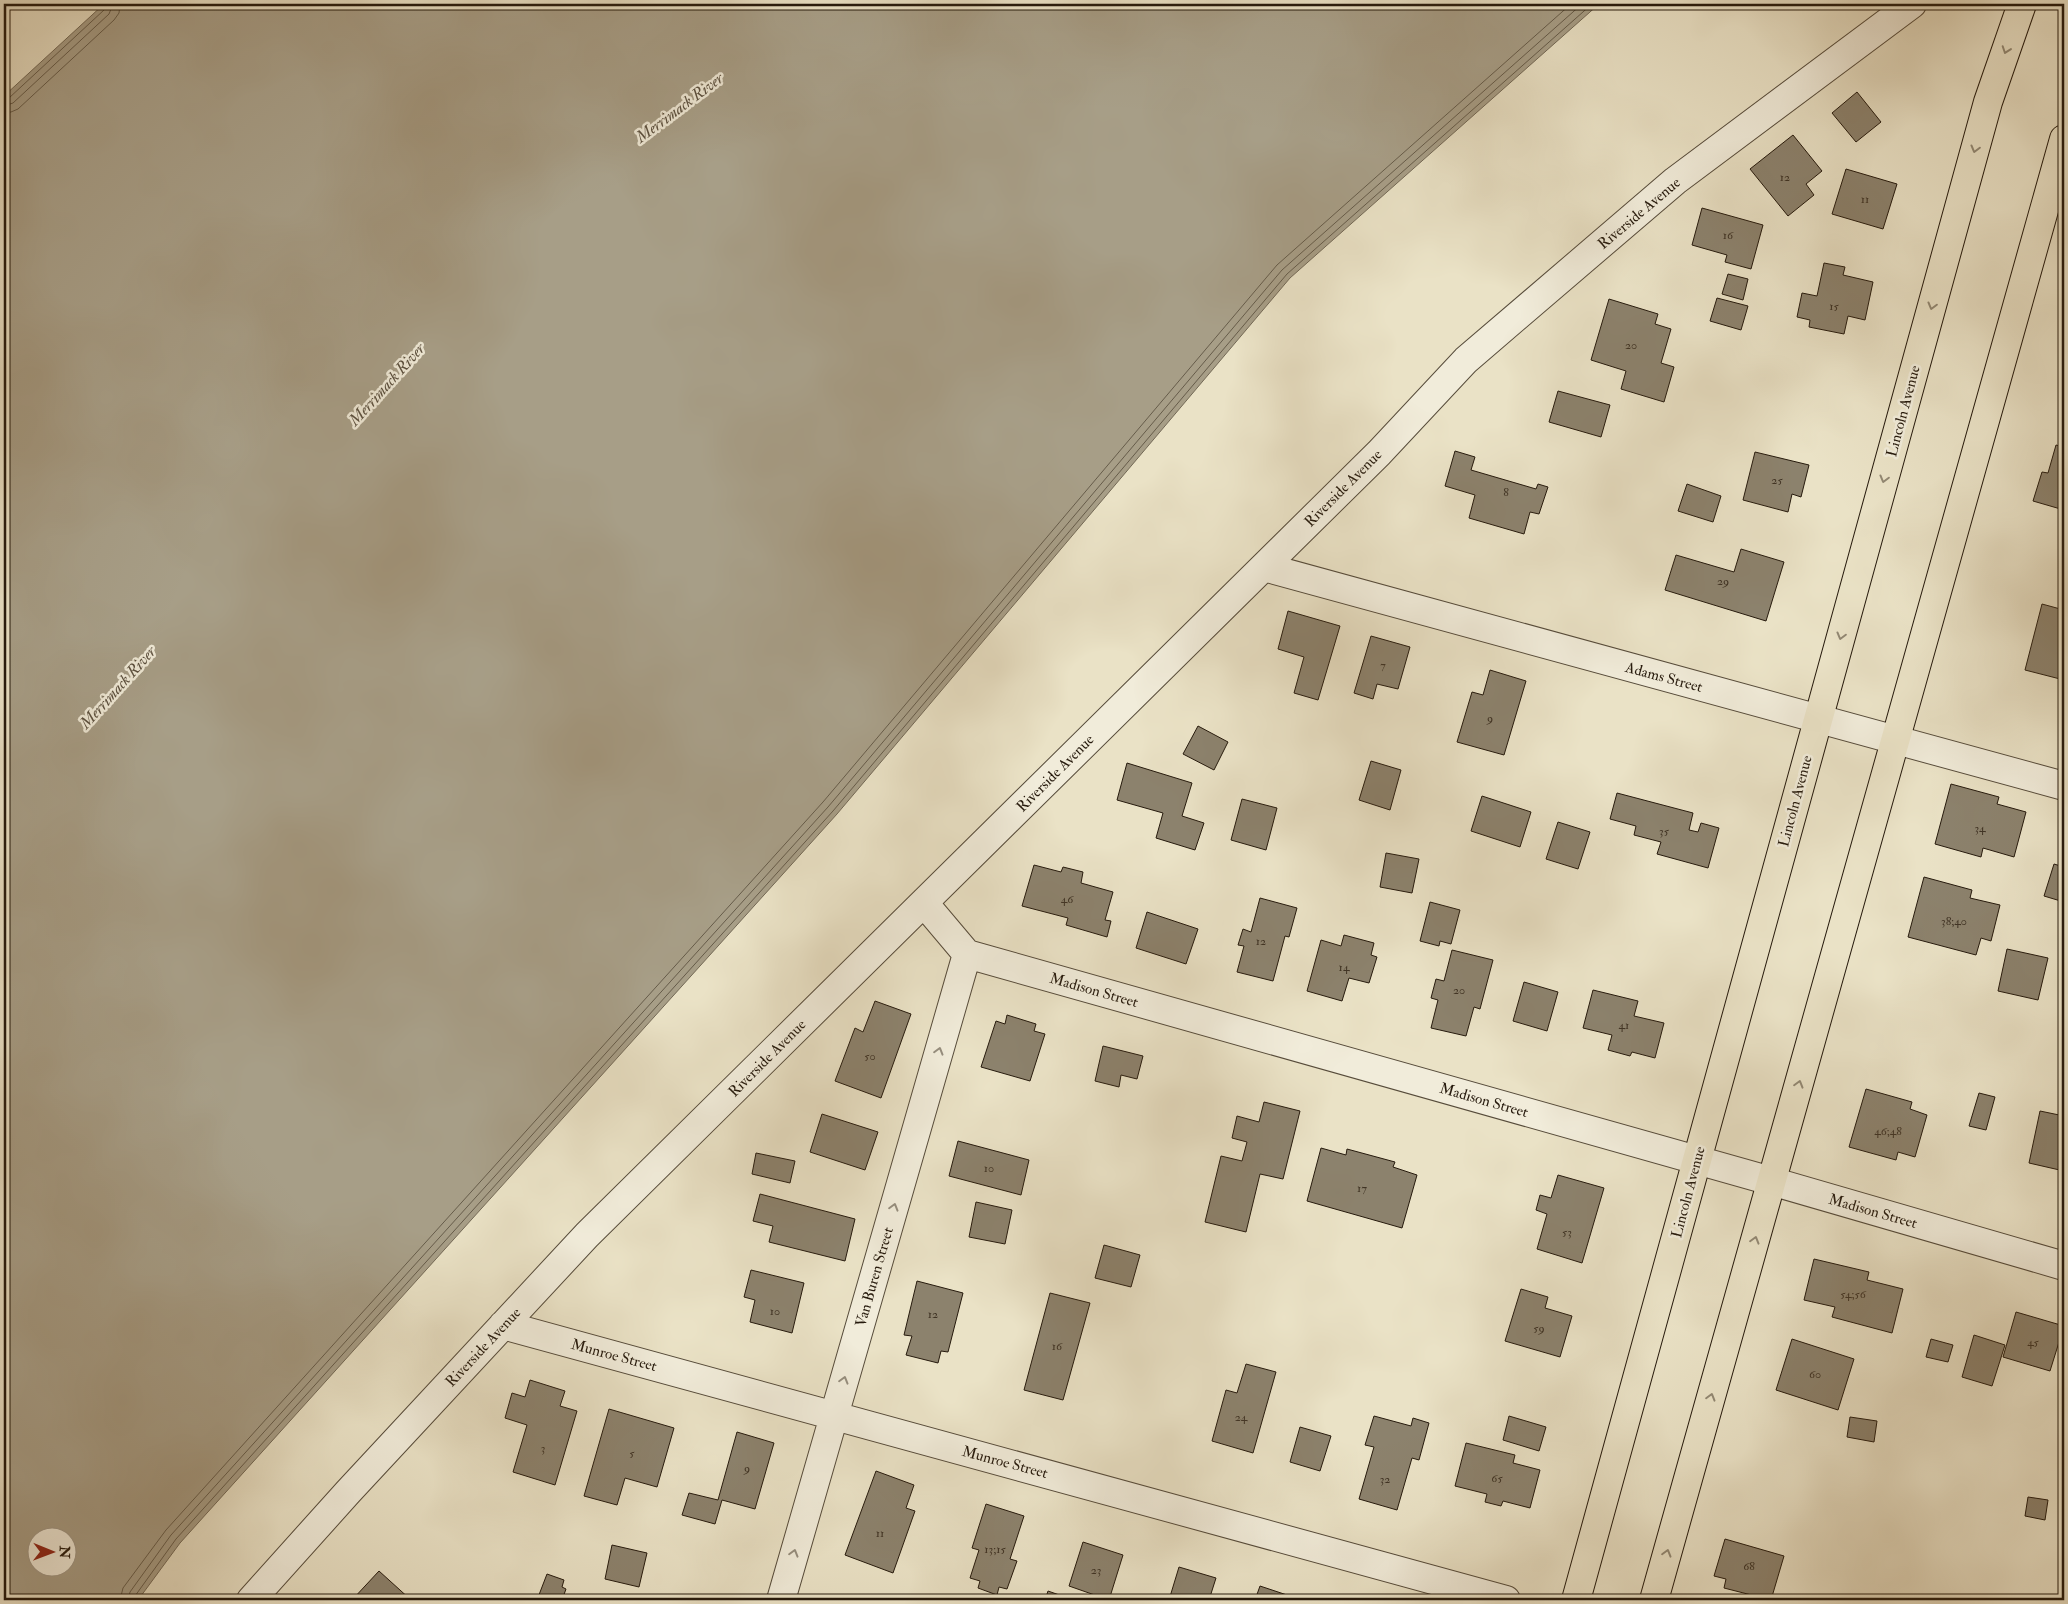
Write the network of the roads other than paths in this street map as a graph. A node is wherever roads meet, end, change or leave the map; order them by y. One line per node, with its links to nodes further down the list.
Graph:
1 (1912, 4): 4 (street, Riverside Avenue)
2 (2022, 4): 5 (main road, Lincoln Avenue, one-way to 5)
3 (2064, 139): 6 (main road)
4 (1264, 567): 5 (street, Adams Street); 8 (street, Riverside Avenue)
5 (1818, 720): 6 (street, Adams Street); 10 (main road, Lincoln Avenue)
6 (1895, 740): 7 (street, Adams Street); 11 (main road, one-way to 6)
7 (2064, 786)
8 (924, 903): 9 (street); 13 (street, Riverside Avenue)
9 (967, 954): 10 (street, Madison Street); 14 (street, Van Buren Street, one-way to 9)
10 (1697, 1160): 11 (street, Madison Street); 18 (main road, Lincoln Avenue)
11 (1771, 1181): 12 (street, Madison Street); 19 (main road, one-way to 11)
12 (2064, 1266)
13 (503, 1325): 14 (street, Munroe Street); 15 (street, Riverside Avenue)
14 (834, 1416): 16 (street, Van Buren Street, one-way to 14); 17 (street, Munroe Street)
15 (251, 1600)
16 (781, 1600)
17 (1506, 1600)
18 (1576, 1600)
19 (1654, 1600)

